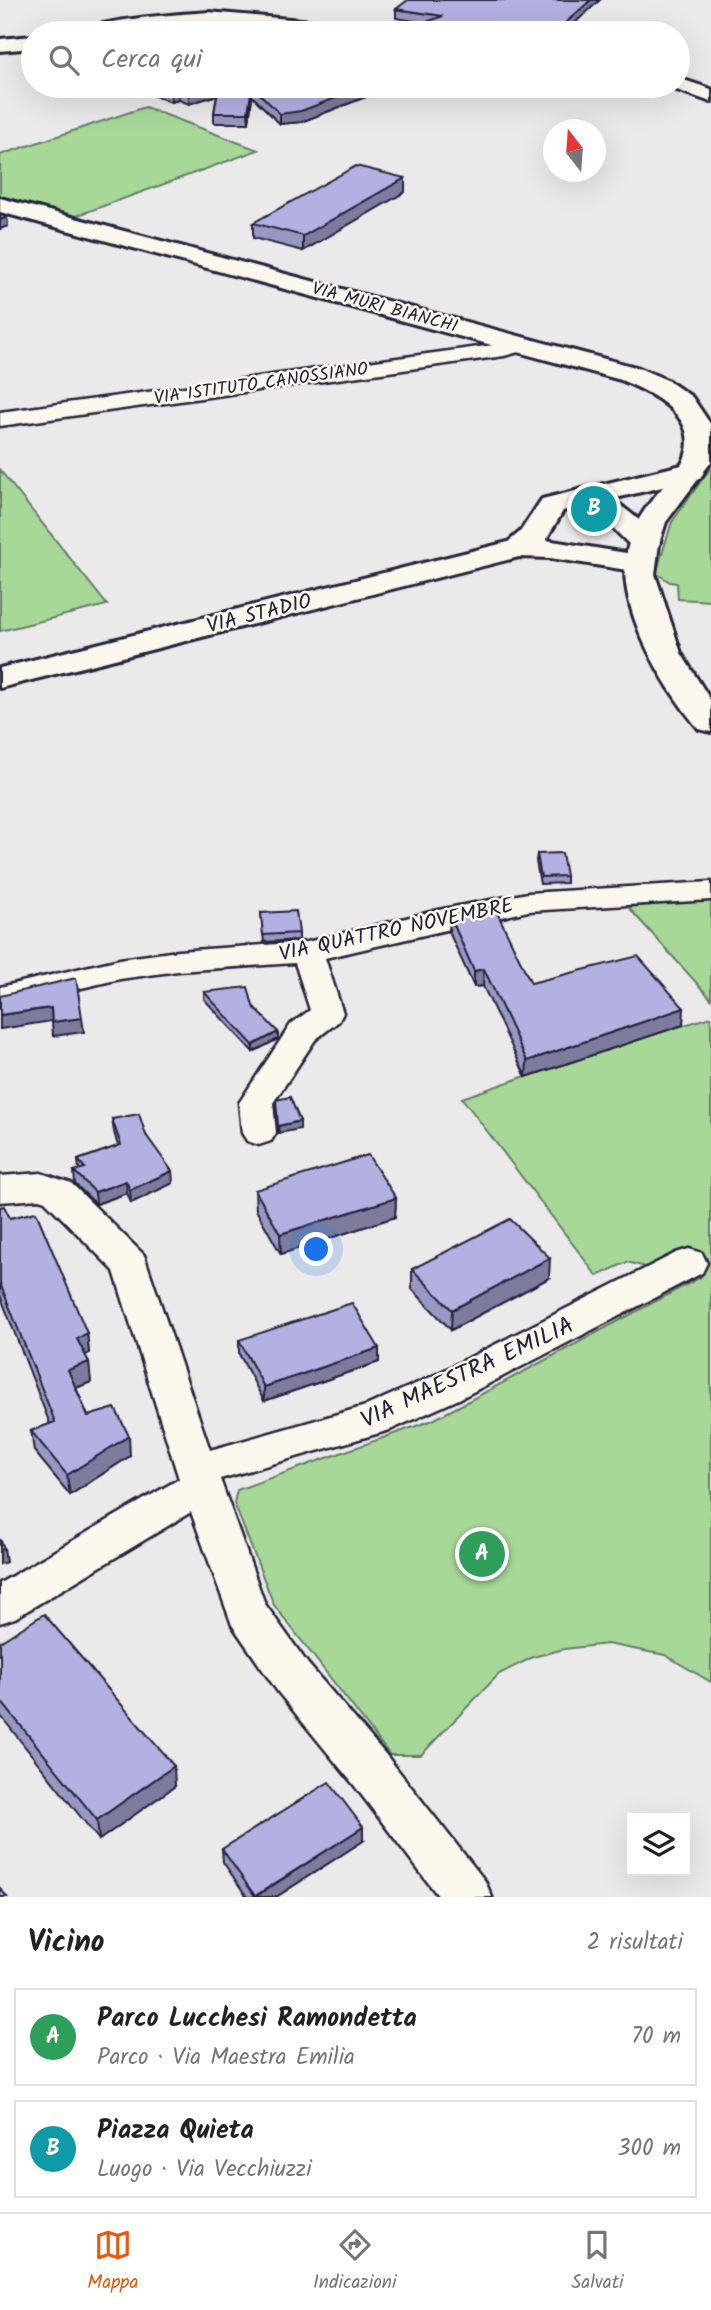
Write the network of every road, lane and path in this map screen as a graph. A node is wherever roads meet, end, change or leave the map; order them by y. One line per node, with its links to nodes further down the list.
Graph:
1 (167, 21): 2 (main road)
2 (243, 21)
3 (21, 43): 4 (main road)
4 (0, 45)
5 (690, 88): 6 (main road)
6 (711, 96)
7 (0, 205): 8 (main road, VIA MURI BIANCHI)
8 (522, 344): 9 (street, VIA ISTITUTO CANOSSIANO); 10 (main road, VIA MURI BIANCHI)
9 (0, 419)
10 (690, 472): 11 (main road); 13 (main road, VIA MURI BIANCHI)
11 (588, 496): 12 (main road); 13 (main road)
12 (519, 548): 13 (main road, VIA STADIO); 14 (main road, VIA STADIO)
13 (643, 553): 15 (main road)
14 (0, 678)
15 (711, 722)
16 (711, 891): 17 (street, VIA QUATTRO NOVEMBRE)
17 (307, 952): 18 (street, VIA QUATTRO NOVEMBRE); 19 (street)
18 (0, 997)
19 (259, 1133)
20 (0, 1189): 22 (street)
21 (689, 1263): 22 (street, VIA MAESTRA EMILIA)
22 (199, 1478): 23 (street, VIA MAESTRA EMILIA); 24 (street)
23 (0, 1605)
24 (468, 1897)

